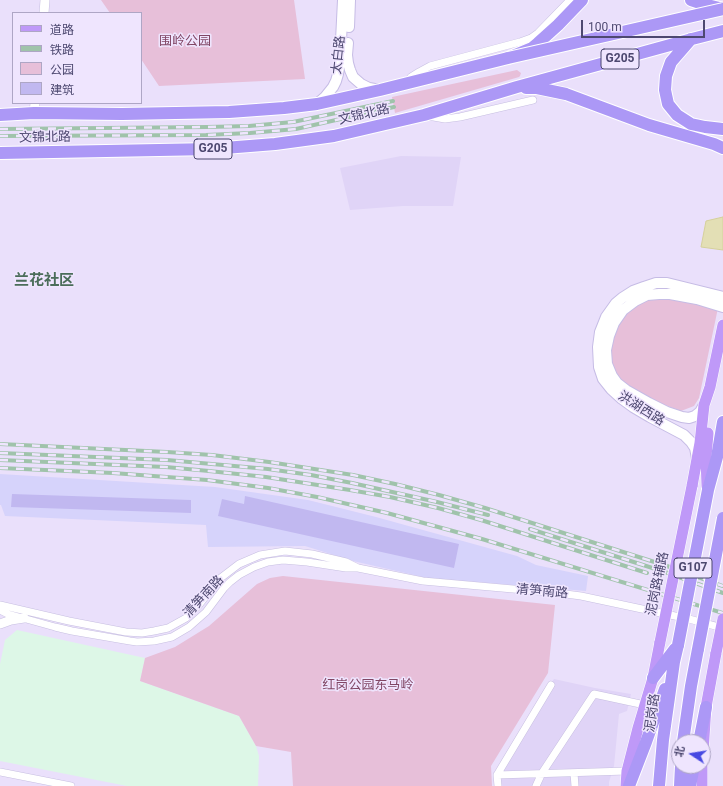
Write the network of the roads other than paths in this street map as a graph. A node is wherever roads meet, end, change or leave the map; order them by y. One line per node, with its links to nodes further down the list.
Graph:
1 (45, 0): 8 (street)
2 (343, 0): 16 (main road, 太白路)
3 (350, 0): 14 (main road, 太白路)
4 (570, 0): 12 (street)
5 (582, 0): 11 (highway, bridge)
6 (691, 0): 7 (highway)
7 (723, 9): 11 (highway, 文锦北路 / G205, bridge)
8 (44, 12)
9 (723, 31): 10 (highway, 文锦北路 / G205)
10 (692, 39): 13 (highway, 文锦北路 / G205); 20 (highway)
11 (508, 58): 12 (highway, 文锦北路 / G205)
12 (405, 84): 14 (highway, 文锦北路 / G205)
13 (517, 87): 19 (highway, 文锦北路 / G205); 21 (highway)
14 (380, 90): 16 (highway, 文锦北路 / G205)
15 (533, 100): 19 (street)
16 (317, 104): 17 (highway, 文锦北路 / G205)
17 (35, 108): 18 (highway, 文锦北路 / G205)
18 (0, 115)
19 (424, 115): 22 (highway, 文锦北路 / G205)
20 (723, 129)
21 (723, 148)
22 (0, 153)
23 (723, 297): 29 (main road, 洪湖西路)
24 (723, 307): 27 (main road, 洪湖西路)
25 (723, 325): 26 (main road, 泥岗路辅路)
26 (710, 387): 27 (main road, 泥岗路辅路); 30 (main road, 泥岗路辅路)
27 (704, 405): 29 (main road, 泥岗路辅路)
28 (723, 422): 30 (highway, G107)
29 (697, 458): 41 (main road, 泥岗路辅路, bridge)
30 (708, 490): 39 (highway, G107, bridge)
31 (723, 518): 45 (highway, G107, bridge)
32 (358, 568): 33 (street, 清笋南路); 35 (street, 清笋南路); 38 (street, 清笋南路)
33 (0, 605)
34 (0, 610): 35 (street, 清笋南路)
35 (24, 618): 37 (street)
36 (723, 619): 44 (main road, bridge)
37 (0, 624)
38 (723, 628)
39 (678, 645): 40 (highway, 泥岗路 / G107); 41 (highway)
40 (674, 662): 60 (highway); 61 (highway, 泥岗路 / G107)
41 (653, 678): 43 (main road, 泥岗路辅路)
42 (551, 685): 55 (street)
43 (645, 705): 48 (main road, 泥岗路辅路); 50 (street)
44 (706, 707): 46 (highway); 47 (main road)
45 (684, 734)
46 (701, 734)
47 (704, 734)
48 (627, 771): 51 (street); 60 (main road, 泥岗路辅路)
49 (0, 772): 56 (street)
50 (542, 773): 51 (street); 55 (street); 58 (street)
51 (574, 773): 59 (street)
52 (681, 774): 62 (highway)
53 (692, 774): 63 (highway)
54 (702, 774): 64 (main road)
55 (497, 775): 57 (street)
56 (71, 786)
57 (498, 786)
58 (536, 786)
59 (575, 786)
60 (627, 786)
61 (660, 786)
62 (680, 786)
63 (690, 786)
64 (702, 786)

